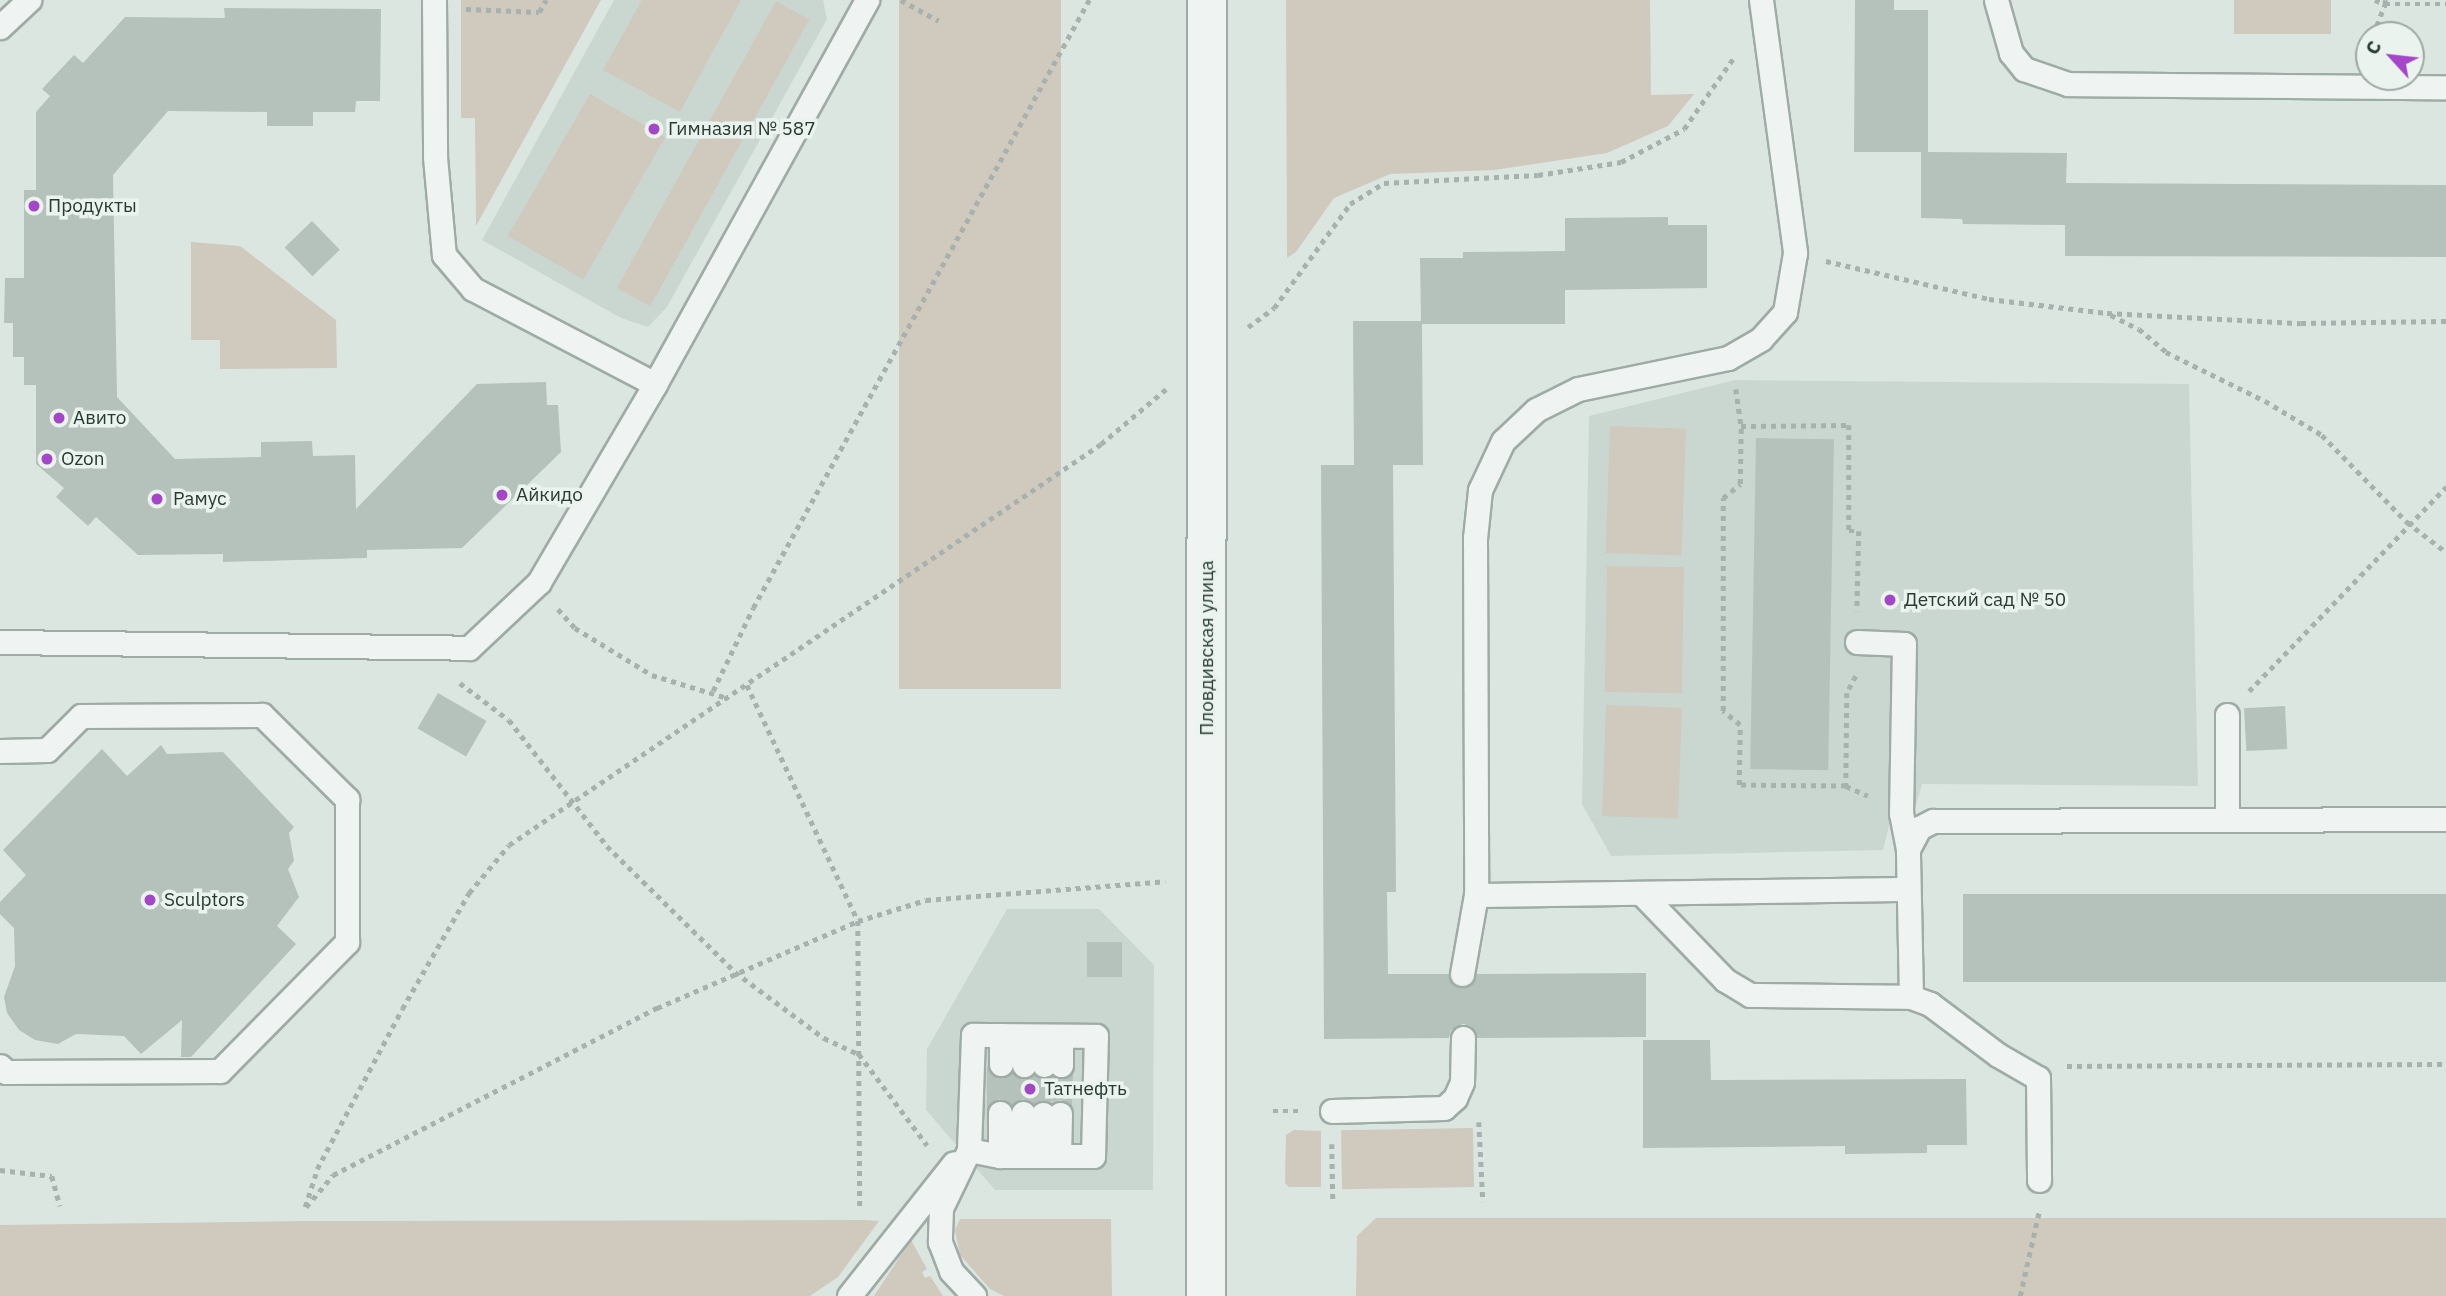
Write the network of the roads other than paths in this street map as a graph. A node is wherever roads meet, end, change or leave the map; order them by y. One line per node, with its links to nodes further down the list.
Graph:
1 (29, 0): 7 (lane)
2 (867, 0): 9 (lane)
3 (1207, 0): 31 (street, Пловдивская улица)
4 (1760, 0): 19 (lane)
5 (1996, 0): 8 (lane)
6 (435, 4): 9 (lane)
7 (0, 27)
8 (2446, 87)
9 (655, 384): 10 (lane)
10 (0, 642)
11 (1857, 642): 16 (lane)
12 (2227, 715): 14 (lane)
13 (0, 751): 24 (lane)
14 (2227, 817): 15 (lane); 16 (lane)
15 (2446, 819)
16 (1908, 849): 17 (lane)
17 (1906, 889): 18 (lane); 21 (lane)
18 (1641, 893): 19 (lane); 21 (lane)
19 (1476, 895): 20 (lane)
20 (1462, 974)
21 (1911, 997): 28 (lane)
22 (1033, 1036): 22 (lane); 26 (lane); 27 (lane)
23 (1463, 1038): 25 (lane)
24 (0, 1066)
25 (1332, 1111)
26 (969, 1150): 27 (lane); 29 (lane); 30 (lane)
27 (1031, 1156): 27 (lane)
28 (2039, 1180)
29 (849, 1296)
30 (974, 1296)
31 (1206, 1296)

